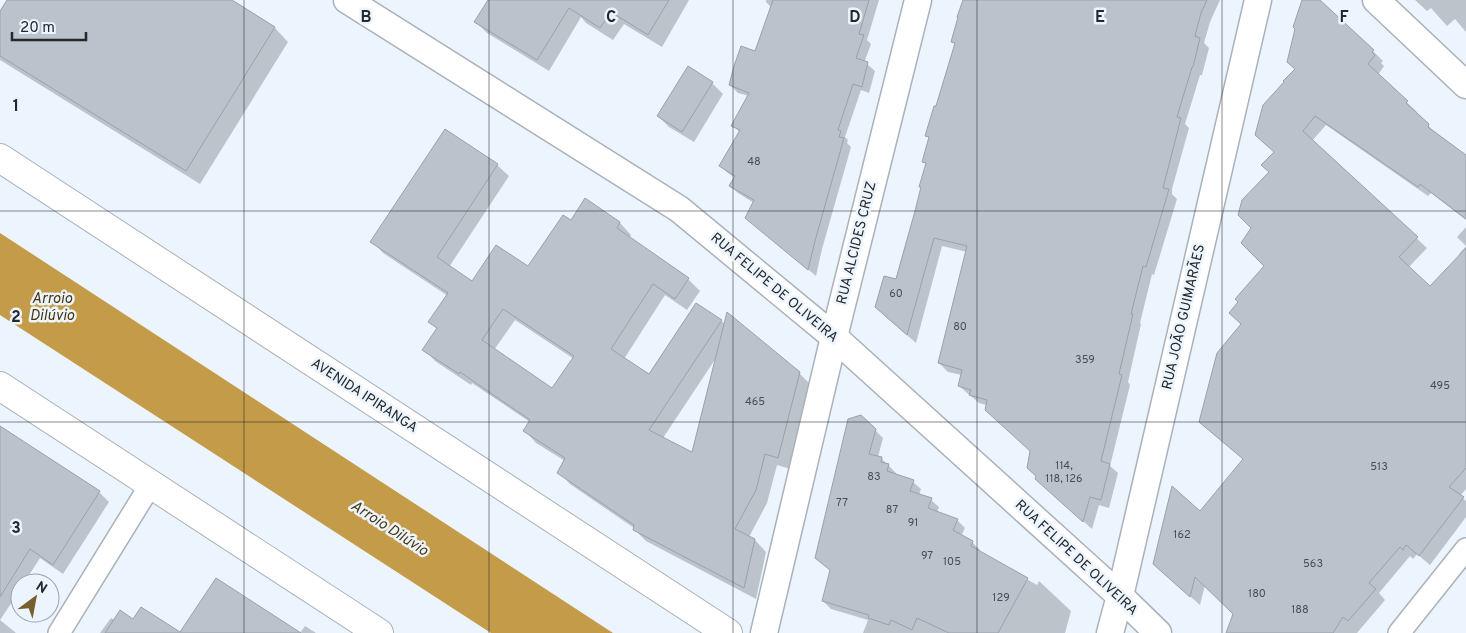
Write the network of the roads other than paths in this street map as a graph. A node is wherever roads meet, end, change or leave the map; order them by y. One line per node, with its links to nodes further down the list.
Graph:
1 (348, 0): 7 (street, RUA FELIPE DE OLIVEIRA)
2 (918, 0): 7 (street, RUA ALCIDES CRUZ)
3 (1258, 0): 11 (street, RUA JOÃO GUIMARÃES)
4 (1376, 0): 5 (street)
5 (1466, 85)
6 (0, 158): 14 (main road, AVENIDA IPIRANGA)
7 (834, 337): 11 (street, RUA FELIPE DE OLIVEIRA); 15 (street, RUA ALCIDES CRUZ)
8 (0, 386): 9 (main road)
9 (151, 484): 12 (street); 13 (main road)
10 (1466, 549): 18 (street)
11 (1120, 596): 16 (street, RUA JOÃO GUIMARÃES); 17 (street, RUA FELIPE DE OLIVEIRA)
12 (59, 633)
13 (379, 633)
14 (728, 633)
15 (764, 633)
16 (1110, 633)
17 (1158, 633)
18 (1398, 633)

